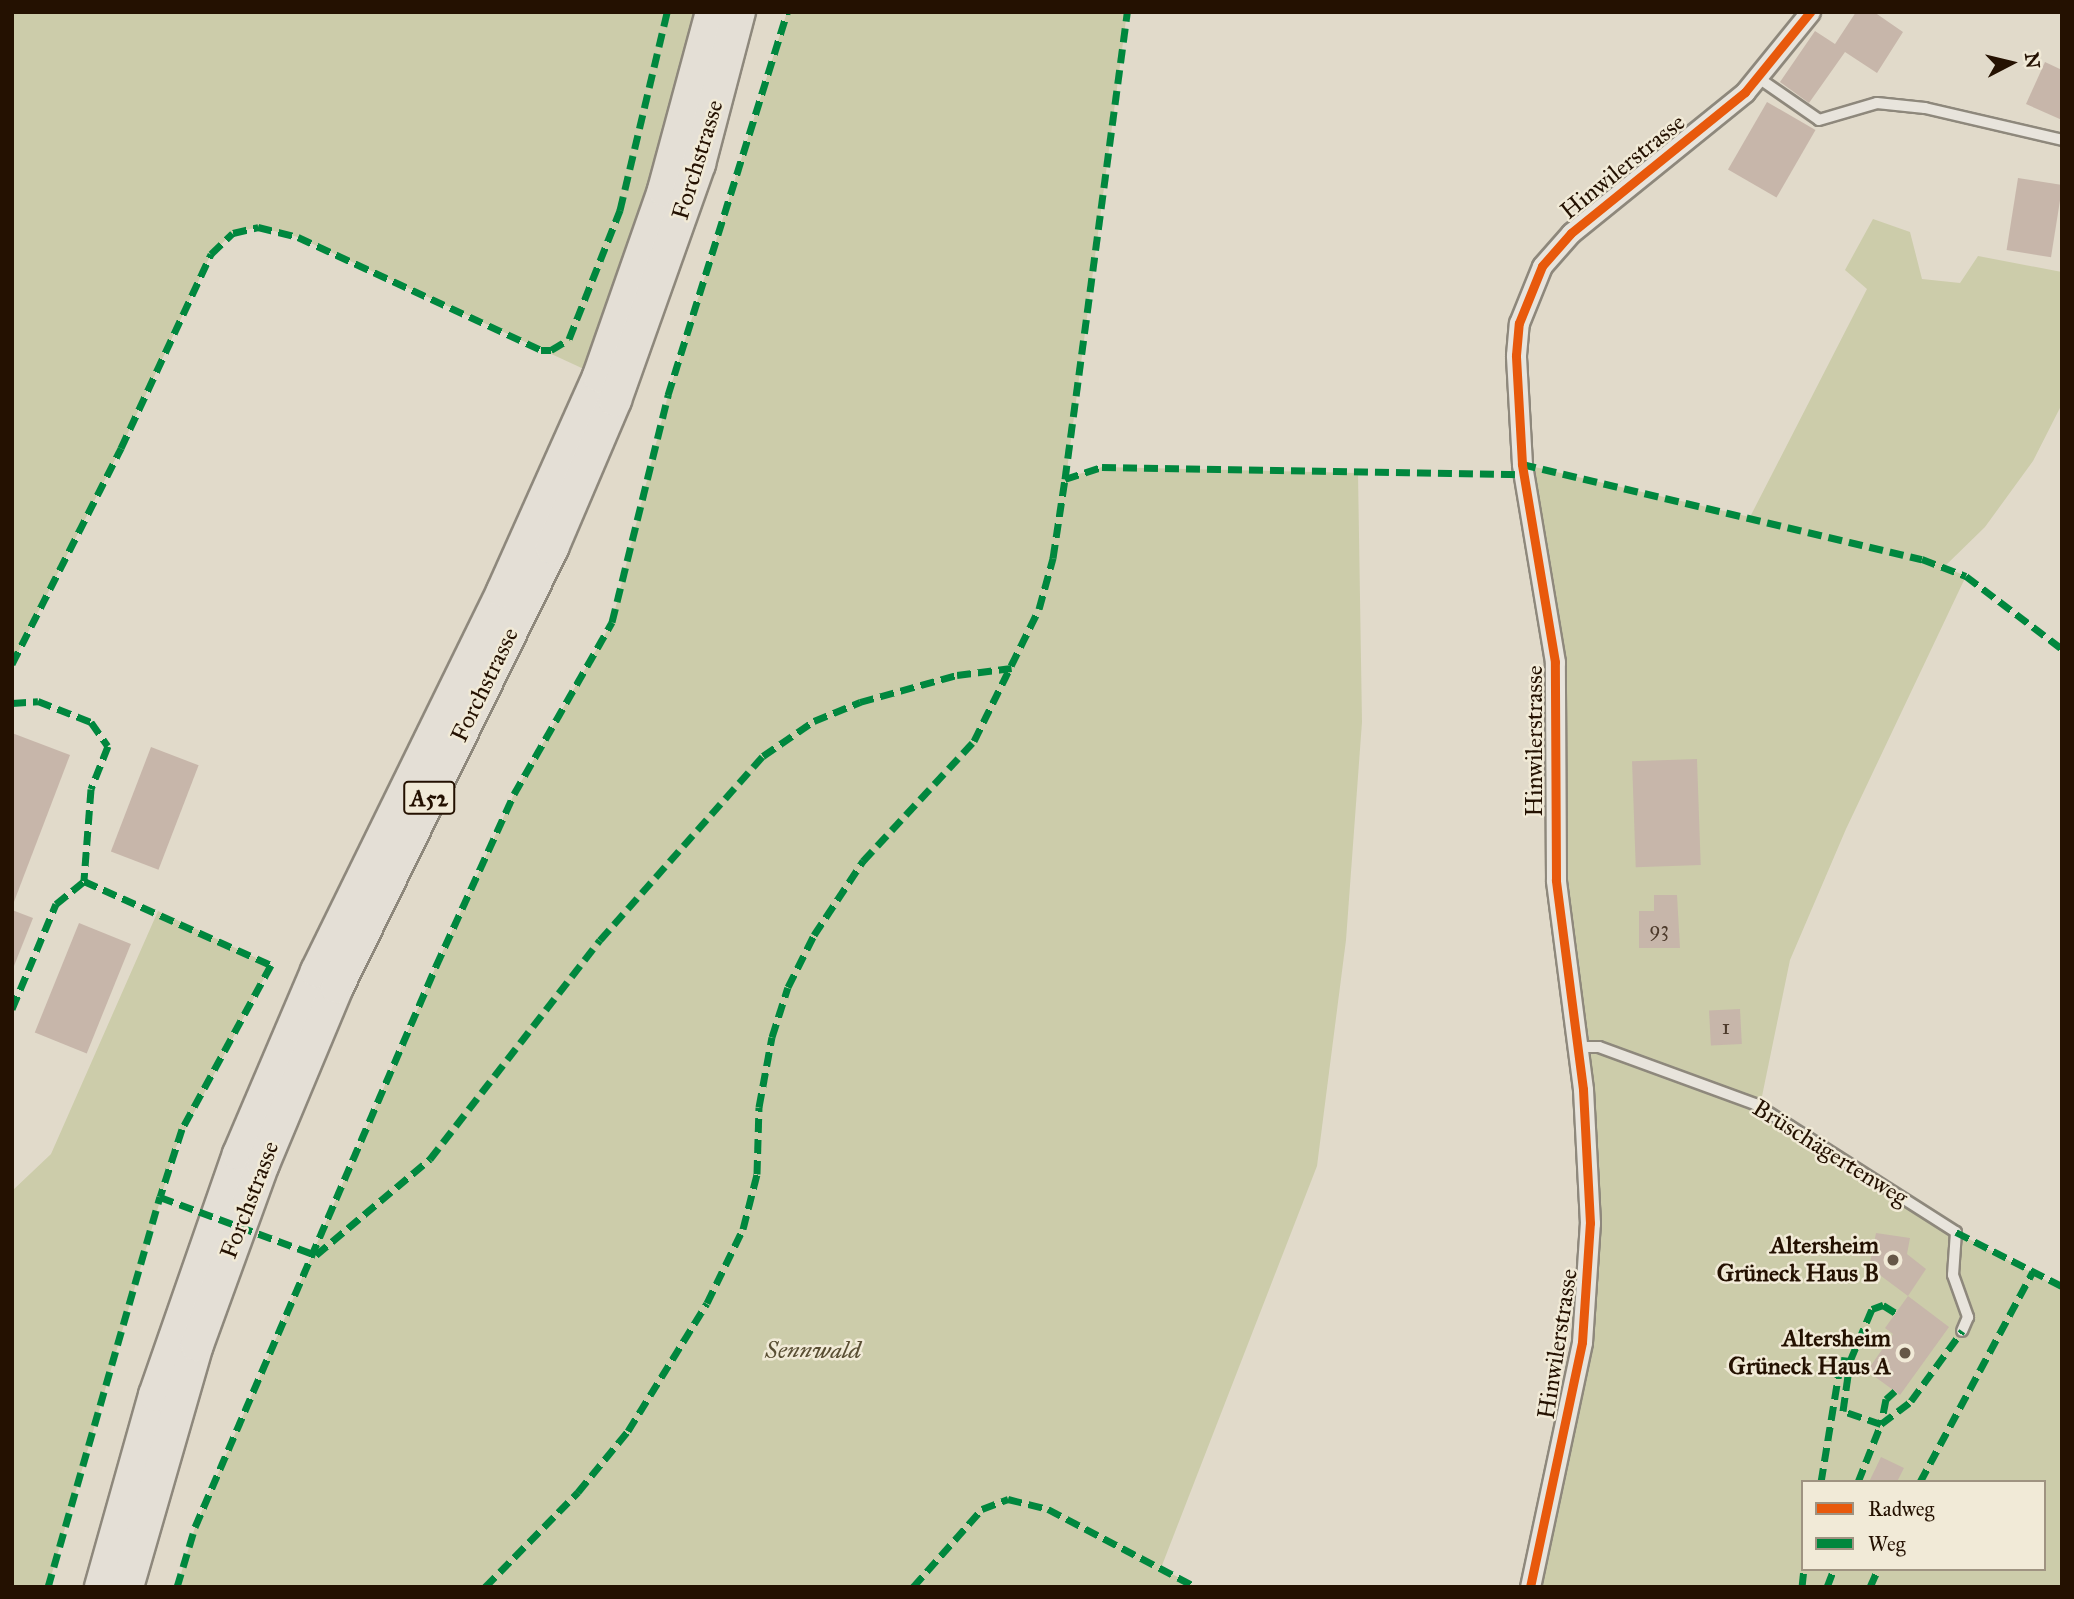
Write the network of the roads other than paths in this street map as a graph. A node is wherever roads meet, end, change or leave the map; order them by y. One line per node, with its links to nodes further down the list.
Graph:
1 (712, 12): 8 (highway, Forchstrasse / A52)
2 (739, 12): 9 (highway, Forchstrasse / A52)
3 (1811, 12): 4 (street, Hinwilerstrasse)
4 (1757, 77): 5 (lane); 6 (street, Hinwilerstrasse)
5 (2062, 141)
6 (1579, 1047): 7 (lane, Brüschägertenweg); 10 (street, Hinwilerstrasse)
7 (1962, 1331)
8 (101, 1587)
9 (127, 1587)
10 (1530, 1587)

